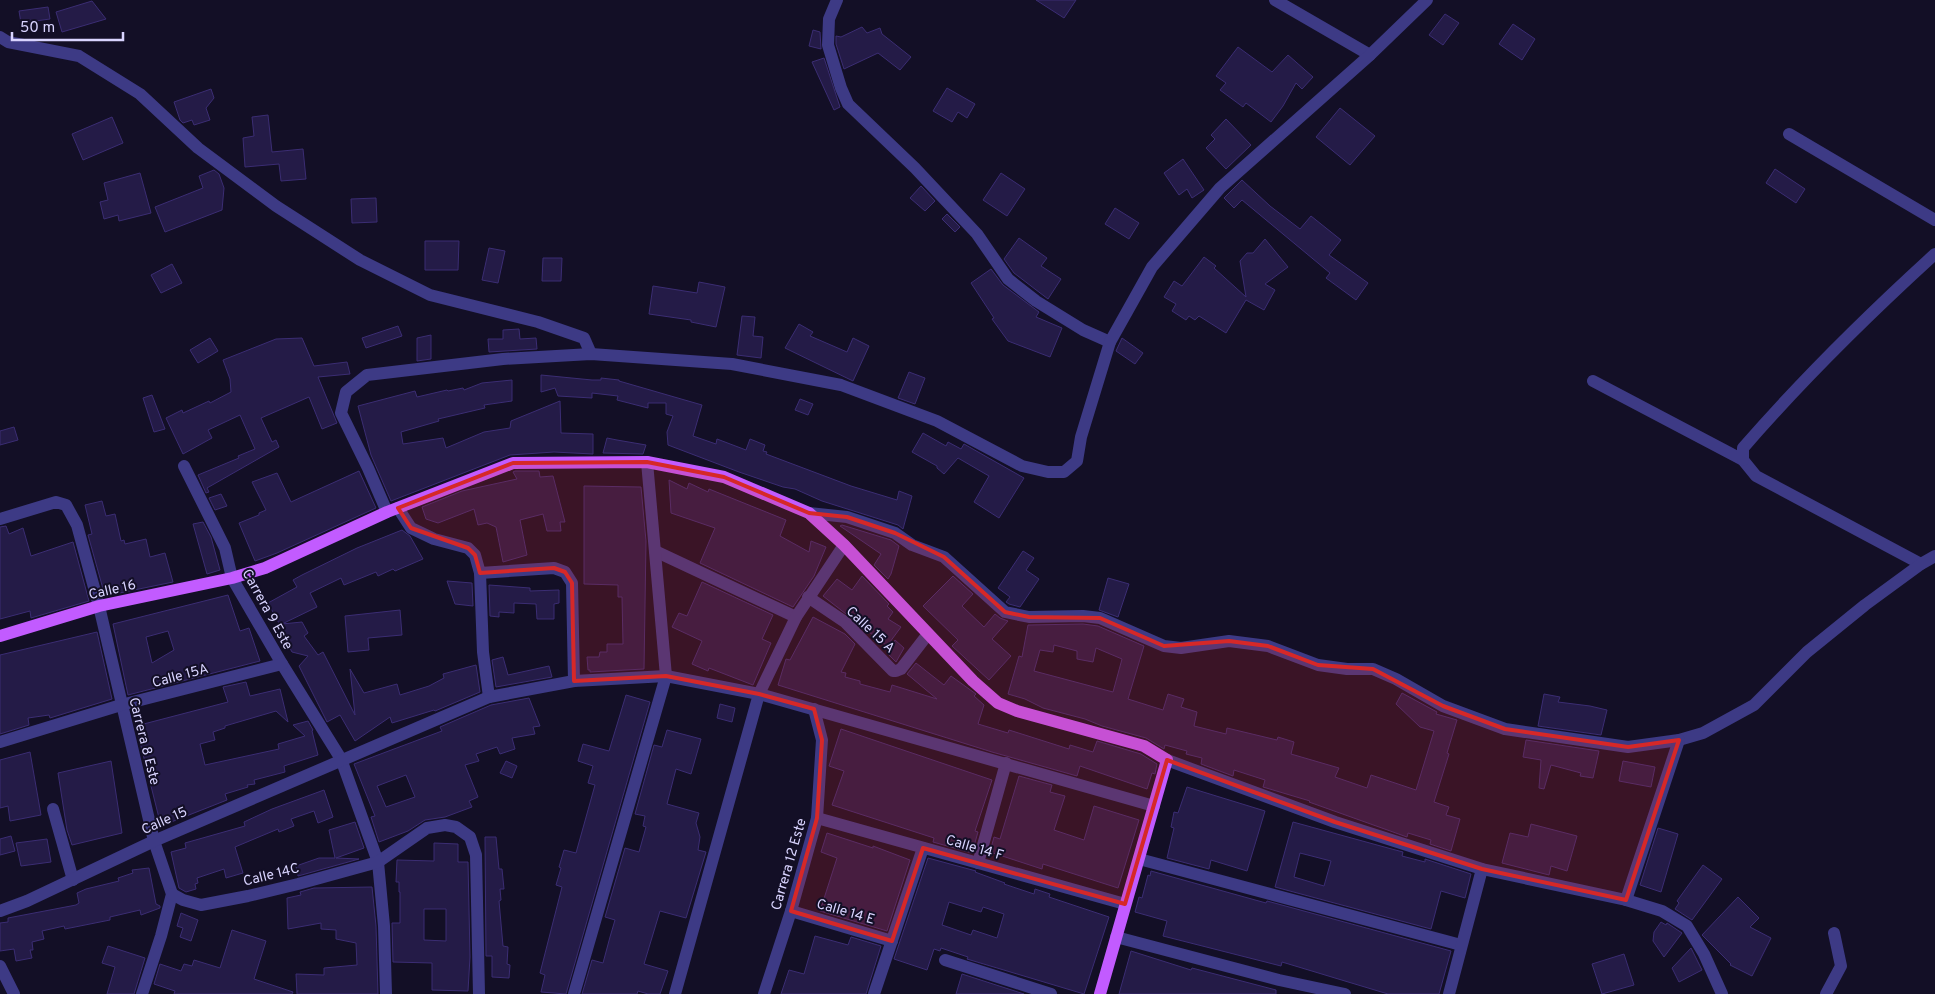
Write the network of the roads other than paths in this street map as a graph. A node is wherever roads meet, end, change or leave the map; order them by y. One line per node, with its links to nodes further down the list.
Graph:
1 (837, 0): 9 (street)
2 (1275, 0): 5 (street)
3 (1427, 0): 5 (street)
4 (0, 36): 10 (street)
5 (1370, 55): 9 (street)
6 (1789, 134): 7 (street)
7 (1935, 220)
8 (1935, 254): 12 (street)
9 (1110, 342): 10 (street)
10 (591, 354): 15 (street)
11 (1593, 380): 12 (street)
12 (1743, 460): 21 (street)
13 (647, 462): 15 (main road, Calle 16); 16 (main road, Calle 16); 19 (street)
14 (184, 466): 23 (street, Carrera 9 Este)
15 (392, 510): 22 (street); 23 (main road, Calle 16)
16 (809, 513): 18 (main road); 36 (street)
17 (0, 519): 25 (street, Carrera 8 Este)
18 (844, 545): 24 (street); 27 (main road)
19 (655, 551): 26 (street); 30 (street)
20 (1935, 556): 21 (street)
21 (1921, 564): 36 (street)
22 (480, 573): 31 (street); 33 (street)
23 (232, 578): 25 (main road, Calle 16); 29 (street, Carrera 9 Este)
24 (808, 597): 26 (street); 27 (street, Calle 15 A)
25 (99, 606): 28 (main road, Calle 16); 34 (street, Carrera 8 Este)
26 (796, 617): 32 (street)
27 (928, 634): 39 (main road)
28 (0, 636)
29 (282, 664): 34 (street, Calle 15A); 38 (street, Carrera 9 Este)
30 (666, 676): 31 (street, Calle 15); 32 (street, Calle 15); 66 (street)
31 (574, 681): 33 (street, Calle 15)
32 (759, 694): 35 (street, Calle 15); 67 (street)
33 (489, 697): 38 (street, Calle 15)
34 (121, 706): 37 (street, Calle 15A); 44 (street, Carrera 8 Este)
35 (814, 709): 40 (street, Calle 15); 43 (street, Carrera 12 Este)
36 (1679, 740): 52 (street)
37 (0, 742)
38 (342, 759): 44 (street, Calle 15); 47 (street, Carrera 9 Este)
39 (1167, 760): 41 (main road); 49 (street)
40 (1006, 763): 41 (street, Calle 15); 48 (street)
41 (1154, 806): 46 (main road)
42 (53, 810): 50 (street)
43 (817, 818): 45 (street, Calle 14 F); 55 (street, Carrera 12 Este)
44 (154, 841): 50 (street, Calle 15); 51 (street, Carrera 8 Este)
45 (923, 848): 48 (street, Calle 14 F); 58 (street)
46 (1138, 859): 53 (main road); 59 (street)
47 (378, 862): 51 (street, Calle 14C); 64 (street, Carrera 9 Este); 65 (street)
48 (978, 863): 53 (street, Calle 14 F)
49 (1482, 869): 52 (street); 59 (street)
50 (73, 880): 54 (street, Calle 15)
51 (172, 894): 63 (street)
52 (1626, 900): 74 (street)
53 (1126, 904): 57 (main road)
54 (0, 911)
55 (791, 911): 58 (street, Calle 14 E); 68 (street, Carrera 12 Este)
56 (1834, 933): 75 (street)
57 (1116, 937): 71 (main road); 72 (street)
58 (892, 941): 69 (street)
59 (1461, 946): 73 (street)
60 (945, 960): 70 (street)
61 (0, 966): 62 (street)
62 (14, 994)
63 (142, 994)
64 (386, 994)
65 (479, 994)
66 (574, 994)
67 (675, 994)
68 (764, 994)
69 (874, 994)
70 (1051, 994)
71 (1100, 994)
72 (1346, 994)
73 (1449, 994)
74 (1722, 994)
75 (1826, 994)

